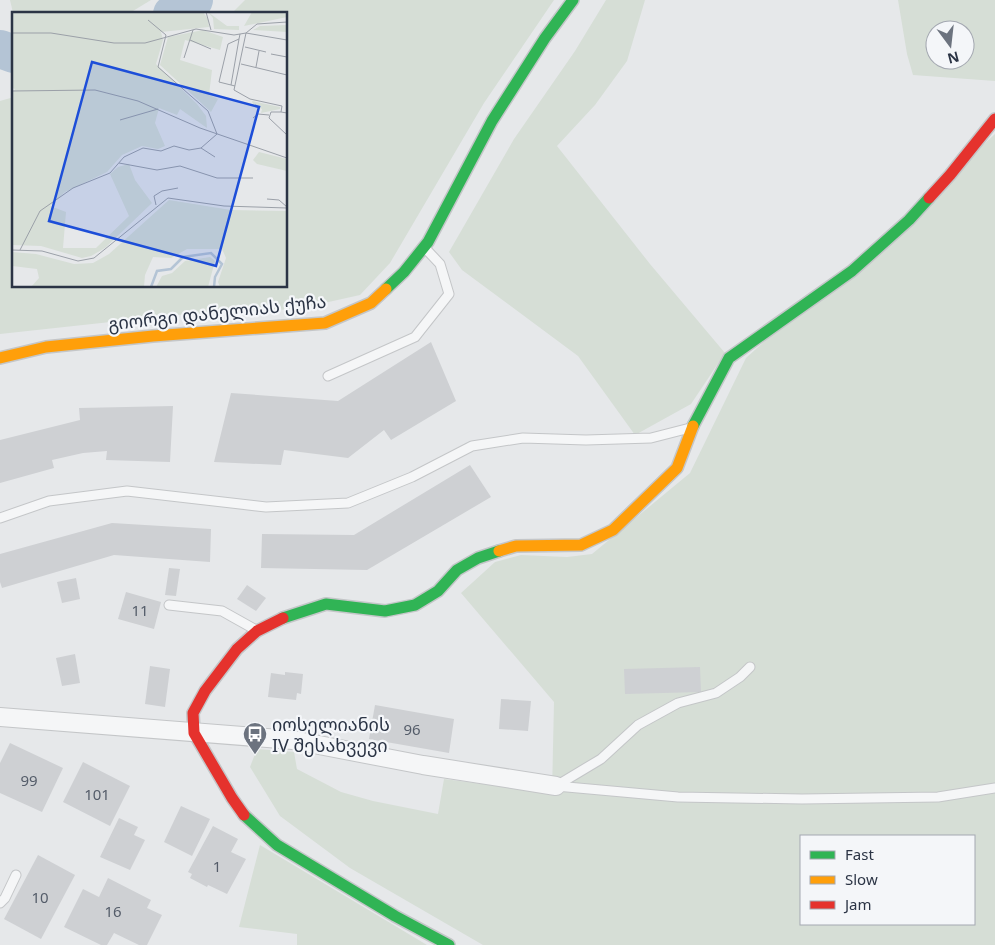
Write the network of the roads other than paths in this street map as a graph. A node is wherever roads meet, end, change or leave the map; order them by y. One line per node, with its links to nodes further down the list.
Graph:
1 (573, 0): 3 (street, გიორგი დანელიას ქუჩა)
2 (995, 119): 6 (street)
3 (424, 247): 4 (street, გიორგი დანელიას ქუჩა); 5 (lane)
4 (0, 358)
5 (328, 376)
6 (692, 427): 7 (lane); 9 (street)
7 (0, 518)
8 (169, 605): 9 (lane)
9 (257, 631): 12 (street)
10 (750, 667): 13 (lane)
11 (0, 717): 12 (street)
12 (194, 733): 13 (street); 17 (street)
13 (556, 786): 14 (lane)
14 (995, 788)
15 (16, 875): 16 (lane)
16 (0, 903)
17 (449, 945)

